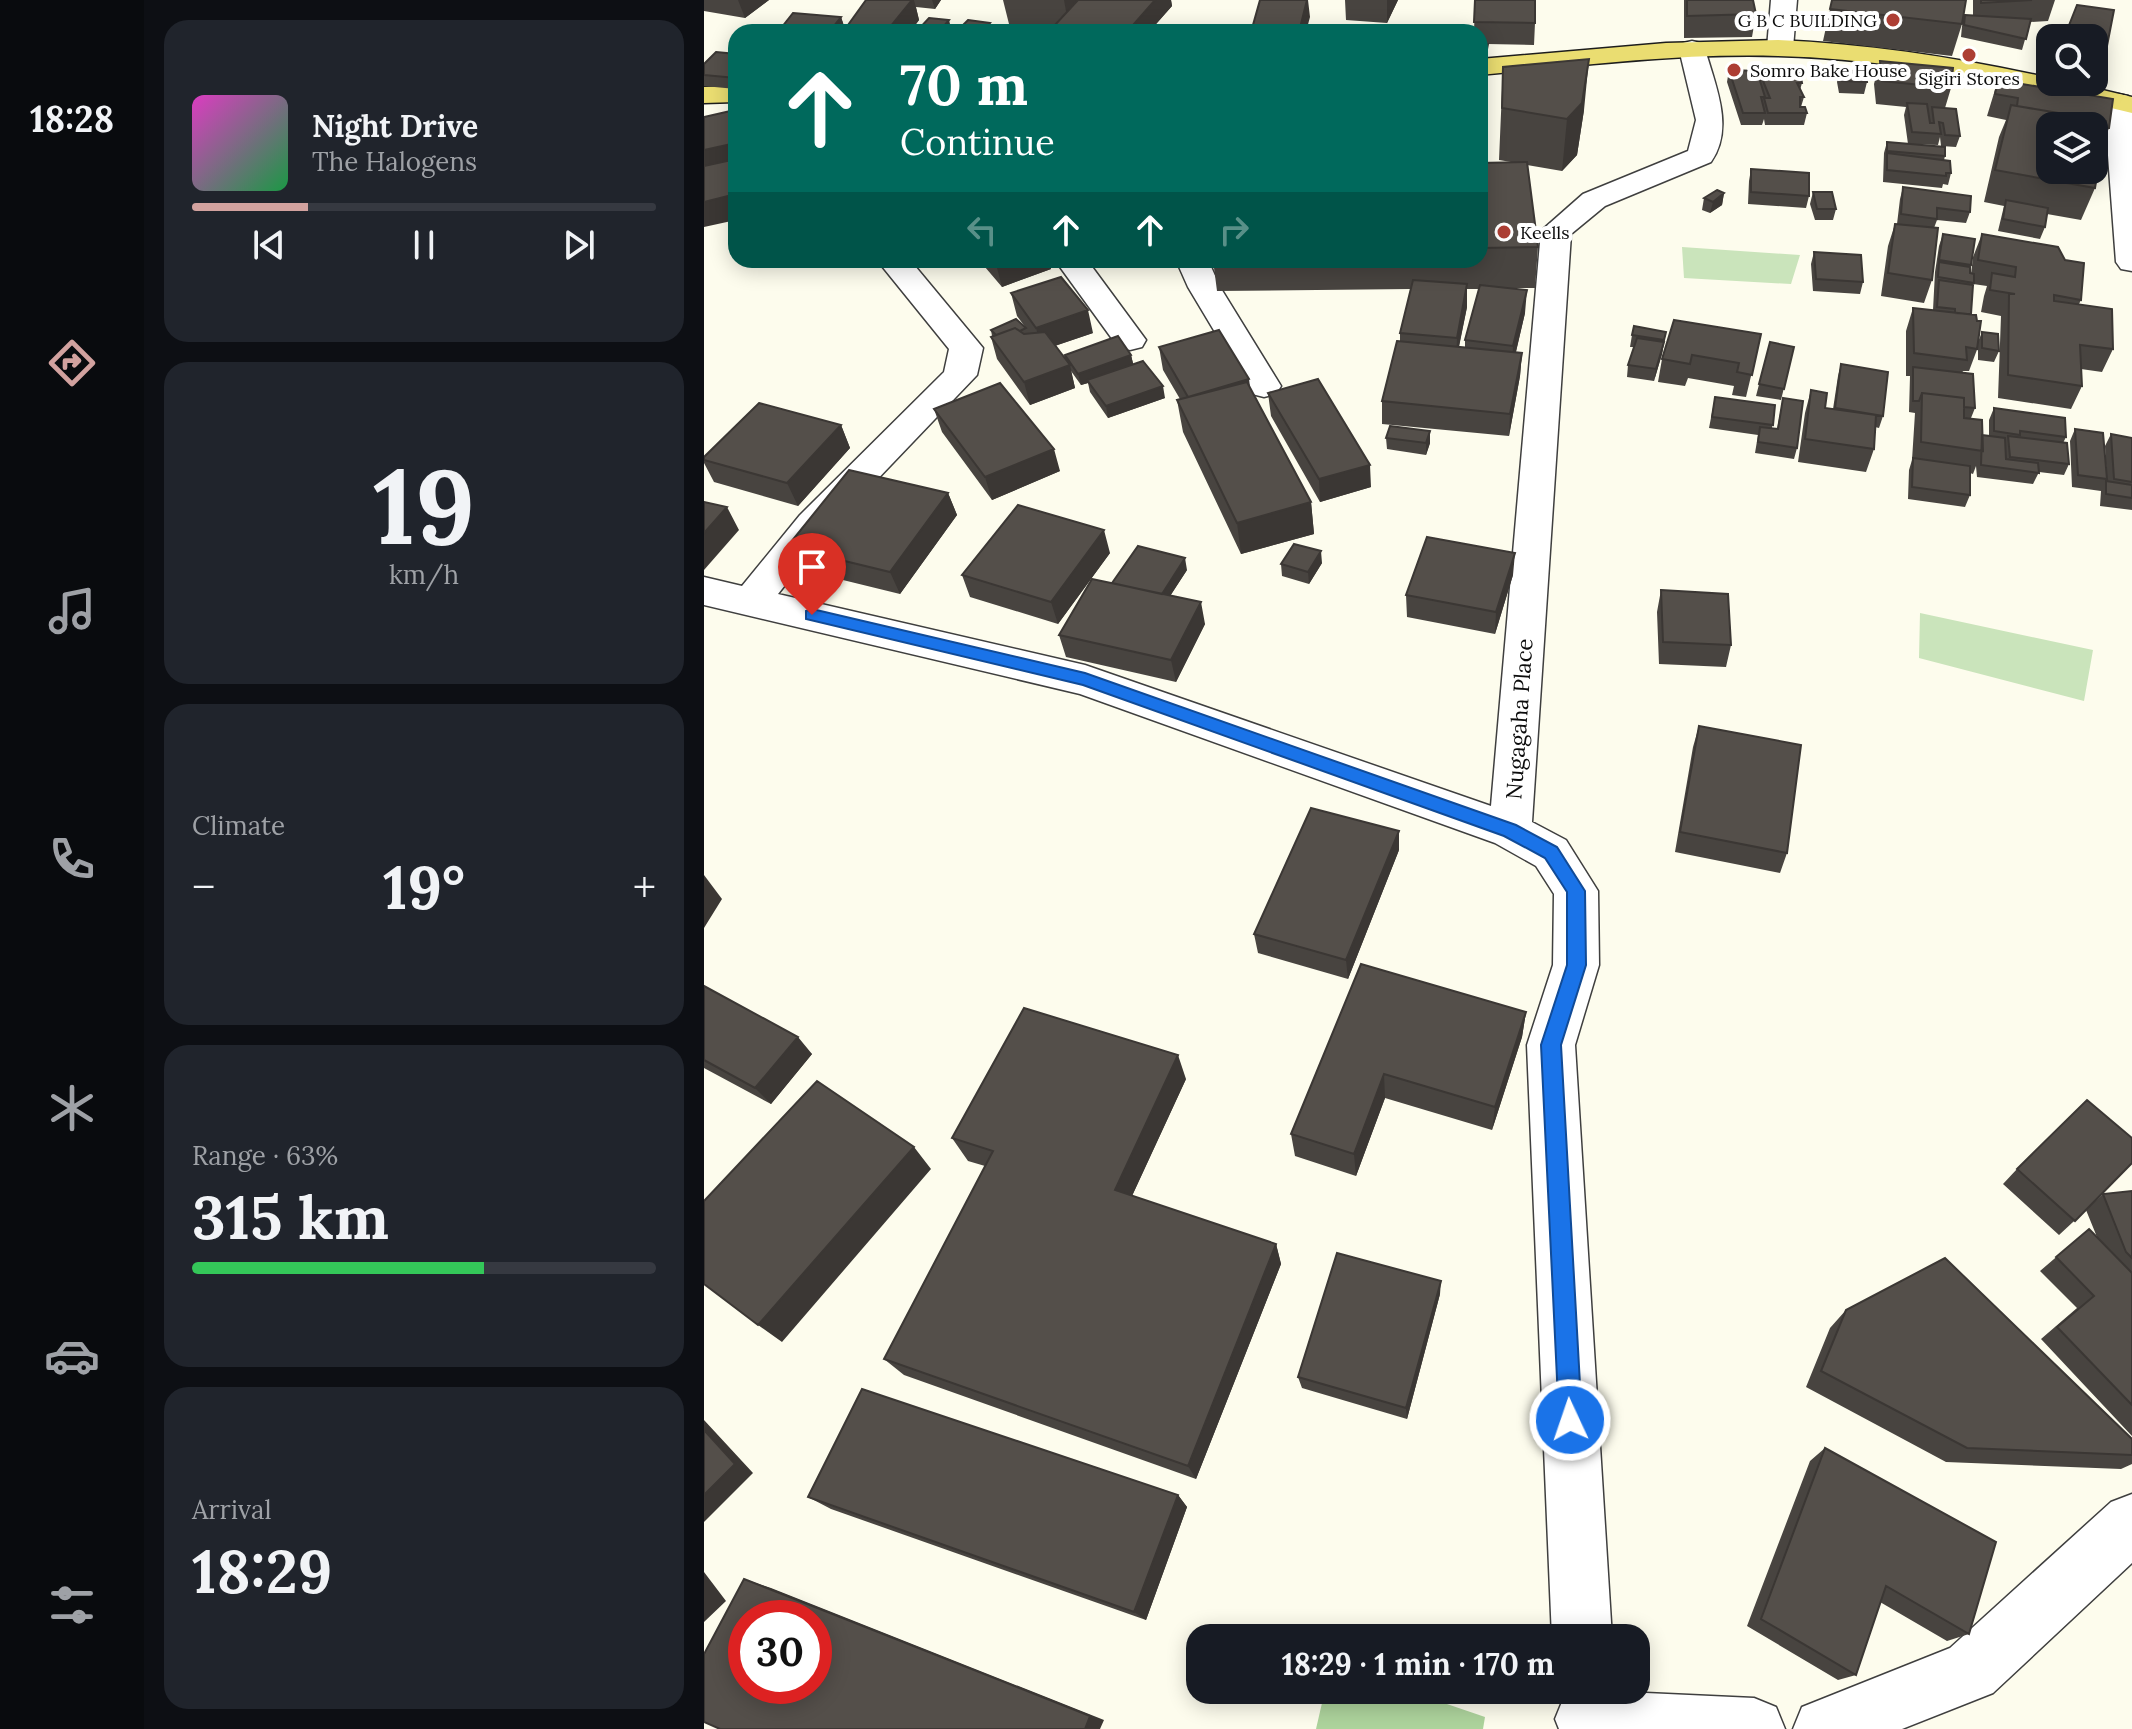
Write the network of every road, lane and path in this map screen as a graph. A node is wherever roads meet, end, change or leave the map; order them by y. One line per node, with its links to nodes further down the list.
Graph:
1 (1784, 0): 2 (street)
2 (1780, 48): 3 (main road); 7 (main road)
3 (1692, 49): 4 (main road); 16 (street, Nugagaha Place)
4 (1488, 66)
5 (728, 94): 6 (main road)
6 (704, 95)
7 (2125, 103): 8 (street)
8 (2132, 262)
9 (900, 268): 15 (street)
10 (1077, 268): 12 (street)
11 (1196, 268): 13 (street)
12 (1130, 340)
13 (1264, 386)
14 (704, 591): 15 (street)
15 (751, 601): 16 (street)
16 (1510, 831): 18 (street, Nugagaha Place)
17 (2132, 1523): 21 (street)
18 (1581, 1624)
19 (1585, 1713): 20 (street)
20 (1754, 1729)
21 (1824, 1729)

